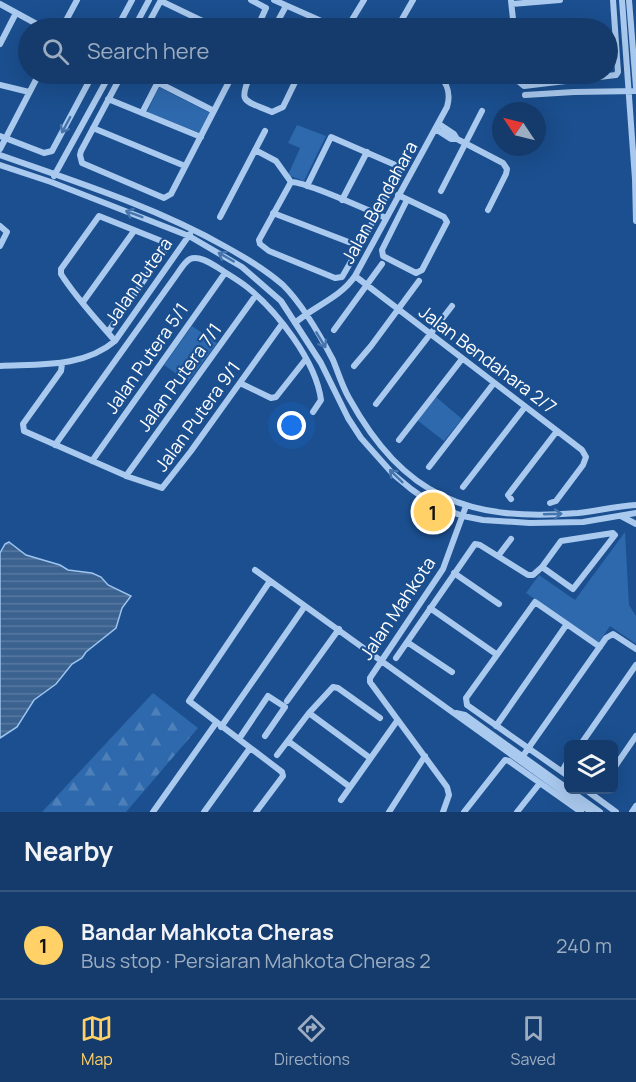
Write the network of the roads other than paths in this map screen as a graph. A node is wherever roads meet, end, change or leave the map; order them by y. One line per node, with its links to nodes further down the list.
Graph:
1 (77, 0): 18 (street)
2 (132, 0): 19 (street)
3 (149, 0): 20 (street)
4 (251, 0): 23 (street)
5 (274, 0): 14 (street)
6 (364, 0): 26 (street)
7 (413, 0): 27 (street)
8 (560, 0): 13 (street)
9 (614, 0): 29 (street)
10 (622, 0): 44 (street)
11 (629, 0): 44 (street)
12 (161, 1): 21 (street); 22 (street)
13 (512, 2): 28 (street)
14 (283, 3): 24 (street); 25 (street)
15 (0, 4): 16 (street)
16 (16, 13): 17 (street); 30 (street)
17 (25, 18)
18 (67, 18)
19 (122, 18)
20 (139, 18)
21 (152, 18)
22 (196, 18)
23 (262, 18)
24 (278, 18)
25 (315, 18)
26 (355, 18)
27 (403, 18)
28 (513, 18)
29 (615, 18)
30 (0, 44)
31 (33, 84): 45 (street)
32 (88, 84): 55 (street, one-way to 55)
33 (104, 84): 63 (street)
34 (116, 84): 47 (street)
35 (157, 84): 50 (street)
36 (162, 84): 48 (street)
37 (226, 84): 48 (street)
38 (246, 84): 39 (street)
39 (294, 84)
40 (445, 84): 51 (street, Jalan Bendahara)
41 (522, 84): 42 (street)
42 (544, 84)
43 (0, 85): 45 (street)
44 (634, 90): 46 (street); 76 (street)
45 (29, 92): 55 (street)
46 (525, 95)
47 (108, 99): 50 (street); 52 (street)
48 (214, 111): 54 (street)
49 (482, 111): 56 (street)
50 (142, 113): 54 (street)
51 (438, 127): 56 (street); 68 (street, Jalan Bendahara)
52 (93, 128): 62 (street); 62 (street)
53 (265, 131): 58 (street)
54 (201, 136): 62 (street)
55 (3, 137): 57 (street)
56 (466, 143): 67 (street); 71 (street)
57 (0, 149)
58 (255, 150): 65 (street); 74 (street)
59 (367, 152): 66 (street); 69 (street); 73 (street)
60 (0, 155): 63 (street)
61 (0, 165): 64 (street)
62 (185, 166)
63 (55, 174): 64 (street); 78 (street)
64 (51, 182): 80 (street, one-way to 64)
65 (291, 182): 66 (street); 72 (street)
66 (307, 186): 69 (street)
67 (441, 191)
68 (398, 195): 70 (street); 75 (street, Jalan Bendahara)
69 (342, 200): 73 (street)
70 (407, 200): 70 (street)
71 (488, 210)
72 (273, 213): 82 (street); 82 (street)
73 (376, 214): 75 (street); 82 (street)
74 (220, 217)
75 (386, 218): 85 (street, Jalan Bendahara)
76 (636, 221)
77 (0, 226): 81 (street)
78 (194, 229): 80 (street, Jalan Putera); 94 (street)
79 (134, 231): 91 (street); 91 (street); 98 (street)
80 (189, 236): 88 (street, Jalan Putera); 95 (street, one-way to 80)
81 (0, 246)
82 (360, 246)
83 (381, 264): 87 (street)
84 (225, 273): 89 (street); 90 (street); 114 (street, Jalan Putera 5/1)
85 (355, 275): 87 (street, Jalan Bendahara 2/7); 94 (street, Jalan Bendahara)
86 (419, 281): 93 (street)
87 (368, 285): 93 (street, Jalan Bendahara 2/7); 97 (street)
88 (151, 291): 90 (street); 100 (street, Jalan Putera)
89 (256, 296): 96 (street); 116 (street, Jalan Putera 7/1)
90 (161, 297): 113 (street)
91 (83, 302): 98 (street)
92 (452, 306): 99 (street)
93 (398, 309): 99 (street, Jalan Bendahara 2/7); 105 (street)
94 (305, 314): 95 (street, Jalan Bendahara); 121 (street, one-way to 121)
95 (295, 322): 124 (street, one-way to 95)
96 (282, 324): 101 (street); 106 (street, Jalan Putera 9/1)
97 (334, 330)
98 (108, 332): 100 (street)
99 (430, 334): 102 (street, Jalan Bendahara 2/7); 108 (street)
100 (115, 341): 103 (street, Jalan Putera)
101 (306, 359): 106 (street); 110 (street)
102 (462, 359): 107 (street, Jalan Bendahara 2/7); 112 (street)
103 (62, 364): 104 (street, Jalan Putera); 113 (street, Jalan Putera 9/1)
104 (0, 366)
105 (354, 366)
106 (240, 383): 116 (street, Jalan Putera 9/1)
107 (494, 383): 109 (street, Jalan Bendahara 2/7); 115 (street)
108 (376, 404)
109 (525, 407): 111 (street, Jalan Bendahara 2/7); 117 (street)
110 (313, 412)
111 (558, 431): 118 (street); 119 (street, Jalan Bendahara 2/7)
112 (399, 440)
113 (55, 445): 114 (street, Jalan Putera 9/1)
114 (92, 461): 116 (street, Jalan Putera 9/1)
115 (429, 467)
116 (126, 476)
117 (463, 487)
118 (511, 499)
119 (550, 503)
120 (634, 504): 121 (street, one-way to 120)
121 (466, 506): 124 (street, Jalan Mahkota)
122 (636, 513): 123 (street)
123 (619, 515): 124 (street); 125 (street)
124 (463, 516): 132 (street, Jalan Mahkota)
125 (636, 525)
126 (511, 539): 127 (street)
127 (498, 556): 128 (street); 130 (street)
128 (542, 567): 128 (street)
129 (255, 570): 131 (street)
130 (454, 573): 133 (street); 135 (street)
131 (270, 581): 134 (street); 150 (street)
132 (421, 602): 135 (street); 143 (street, Jalan Mahkota)
133 (499, 604)
134 (305, 606): 137 (street); 150 (street)
135 (430, 608): 138 (street); 141 (street)
136 (567, 624): 139 (street); 141 (street); 151 (street)
137 (339, 629): 143 (street); 146 (street)
138 (407, 642): 142 (street); 145 (street)
139 (600, 647): 140 (street); 157 (street)
140 (636, 649)
141 (496, 654): 151 (street)
142 (396, 658)
143 (381, 660): 149 (street, Jalan Mahkota); 162 (street)
144 (636, 665): 155 (street)
145 (452, 672)
146 (287, 701)
147 (309, 713): 148 (street); 156 (street); 161 (street)
148 (380, 718)
149 (397, 721): 160 (street, Jalan Mahkota); 161 (street)
150 (219, 725): 154 (street); 174 (street)
151 (496, 726): 157 (street)
152 (265, 736): 154 (street)
153 (636, 736): 163 (street)
154 (238, 740): 158 (street)
155 (583, 740)
156 (288, 741): 159 (street); 168 (street)
157 (529, 747): 162 (street); 165 (street)
158 (250, 748): 175 (street); 176 (street)
159 (277, 755)
160 (425, 756): 177 (street); 178 (street, Jalan Mahkota)
161 (370, 758): 168 (street)
162 (522, 758): 167 (street); 181 (street)
163 (618, 762)
164 (564, 768): 165 (street)
165 (562, 771)
166 (540, 783): 173 (street); 179 (street); 180 (street)
167 (564, 786)
168 (350, 787): 171 (street)
169 (576, 794): 182 (street)
170 (597, 794): 183 (street)
171 (341, 800)
172 (636, 807): 184 (street)
173 (575, 810)
174 (153, 812)
175 (204, 812)
176 (256, 812)
177 (389, 812)
178 (443, 812)
179 (464, 812)
180 (517, 812)
181 (591, 812)
182 (600, 812)
183 (616, 812)
184 (632, 812)

